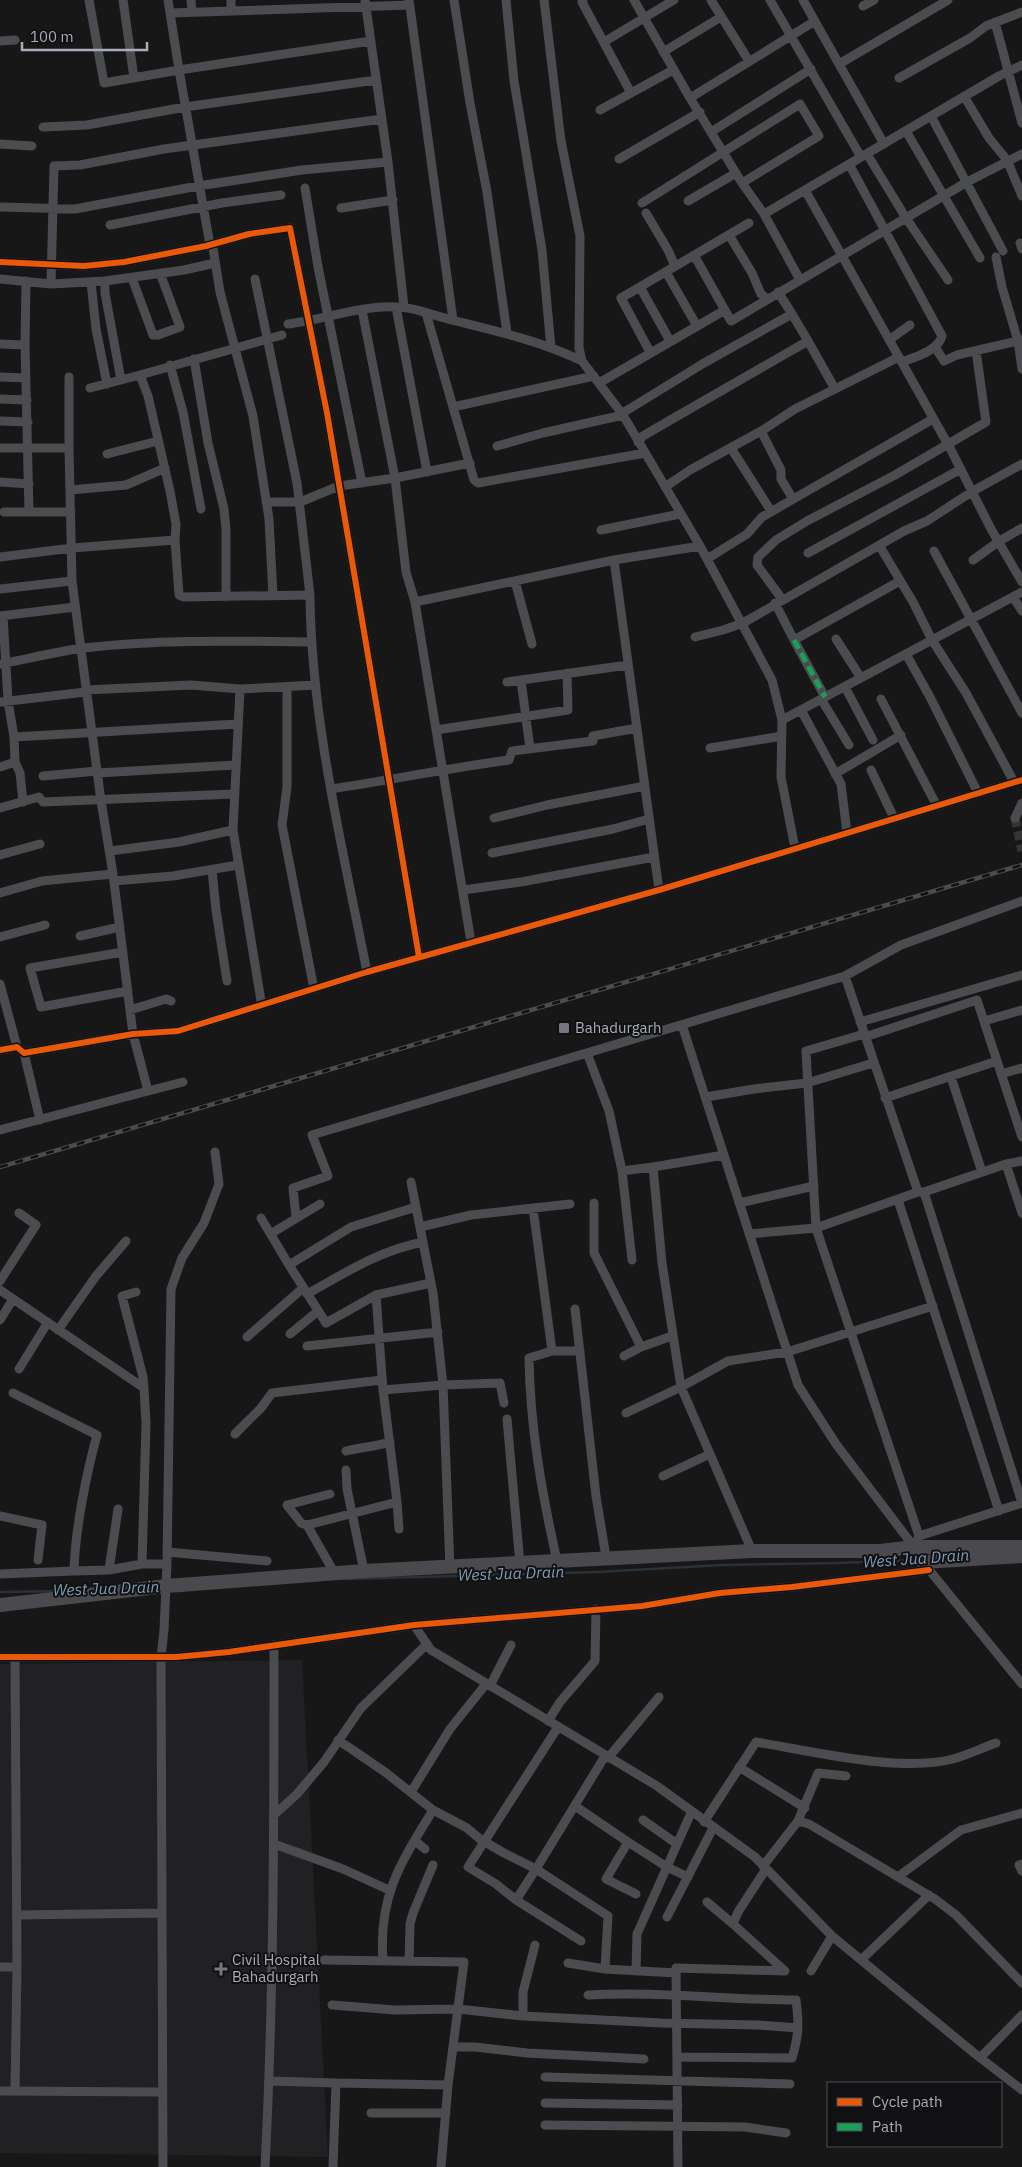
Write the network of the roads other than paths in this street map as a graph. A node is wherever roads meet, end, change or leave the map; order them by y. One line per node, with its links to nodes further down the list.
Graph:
1 (89, 0): 45 (street)
2 (123, 0): 45 (street)
3 (168, 0): 27 (street)
4 (191, 0): 25 (street)
5 (231, 0): 24 (street)
6 (272, 0): 23 (street)
7 (454, 0): 127 (street)
8 (506, 0): 138 (street)
9 (544, 0): 143 (street)
10 (584, 0): 36 (street)
11 (634, 0): 29 (street)
12 (674, 0): 29 (street)
13 (711, 0): 28 (street)
14 (770, 0): 32 (street)
15 (803, 0): 30 (street)
16 (874, 0): 22 (street)
17 (948, 0): 39 (street)
18 (409, 2): 19 (street); 122 (street)
19 (365, 3): 21 (street); 35 (street)
20 (307, 4): 21 (street); 23 (street)
21 (345, 4)
22 (863, 6)
23 (273, 10): 24 (street)
24 (231, 11): 25 (street)
25 (192, 12): 27 (street)
26 (1022, 12): 31 (street)
27 (170, 13): 42 (street)
28 (721, 17): 37 (street); 38 (street)
29 (644, 18): 36 (street); 37 (street)
30 (815, 21): 32 (street); 39 (street)
31 (995, 22): 44 (street); 46 (street)
32 (791, 35): 38 (street); 41 (street)
33 (15, 40): 34 (street)
34 (0, 41)
35 (371, 42): 42 (street); 47 (street)
36 (604, 42): 48 (street)
37 (663, 52): 43 (street)
38 (749, 61): 50 (street)
39 (839, 64): 61 (street)
40 (1022, 66): 44 (street)
41 (811, 69): 59 (street); 66 (street)
42 (179, 70): 45 (street); 51 (street)
43 (673, 70): 48 (street); 50 (street)
44 (1007, 72): 49 (street); 56 (street)
45 (134, 78)
46 (899, 78)
47 (376, 80): 51 (street); 55 (street)
48 (632, 93): 52 (street)
49 (964, 96): 54 (street); 68 (street)
50 (690, 98): 53 (street)
51 (185, 107): 57 (street); 63 (street)
52 (600, 110)
53 (700, 112): 59 (street); 67 (street)
54 (931, 116): 58 (street); 72 (street)
55 (382, 119): 63 (street); 69 (street)
56 (1022, 123)
57 (43, 127)
58 (906, 131): 61 (street); 78 (street)
59 (711, 132): 64 (street)
60 (0, 144): 62 (street)
61 (884, 144): 66 (street)
62 (32, 146)
63 (192, 146): 74 (street); 86 (street)
64 (722, 152): 71 (street); 73 (street); 82 (street)
65 (1022, 154): 68 (street)
66 (864, 155): 70 (street); 89 (street)
67 (618, 159)
68 (1006, 160): 72 (street); 79 (street)
69 (388, 162): 74 (street); 80 (street)
70 (849, 164): 76 (street); 92 (street)
71 (736, 173): 73 (street); 81 (street)
72 (967, 182): 78 (street); 131 (street)
73 (742, 183): 88 (street)
74 (198, 186): 84 (street); 86 (street)
75 (305, 188): 121 (street)
76 (805, 190): 88 (street); 96 (street)
77 (281, 195): 84 (street)
78 (943, 196): 89 (street); 97 (street)
79 (1022, 196)
80 (392, 200): 85 (street); 116 (street)
81 (688, 202)
82 (642, 203)
83 (0, 207): 86 (street)
84 (203, 207): 91 (street); 94 (street)
85 (341, 208)
86 (52, 209): 100 (street)
87 (646, 213): 101 (street)
88 (764, 214): 108 (street)
89 (906, 218): 92 (street); 109 (street)
90 (749, 223): 93 (street)
91 (110, 225)
92 (884, 232): 96 (street); 136 (street)
93 (729, 235): 95 (street); 115 (street)
94 (210, 245): 99 (street); 100 (street); 123 (street)
95 (694, 255): 101 (street); 118 (street)
96 (843, 256): 108 (street); 130 (street)
97 (980, 258)
98 (0, 262): 100 (street)
99 (215, 262): 103 (street); 137 (street)
100 (52, 265): 112 (street)
101 (675, 266): 102 (street)
102 (666, 272): 113 (street); 126 (street)
103 (160, 273): 104 (street); 104 (street)
104 (132, 278): 106 (street)
105 (0, 279): 110 (street)
106 (105, 280): 111 (street); 151 (street)
107 (254, 280): 129 (street)
108 (800, 280): 114 (street)
109 (948, 280)
110 (26, 281): 112 (street); 135 (street)
111 (91, 282): 112 (street); 152 (street)
112 (51, 284)
113 (640, 287): 132 (street); 140 (street)
114 (778, 292): 115 (street); 120 (street)
115 (767, 299): 118 (street)
116 (400, 307): 117 (street); 119 (street); 177 (street)
117 (362, 310): 121 (street); 178 (street)
118 (725, 310): 126 (street)
119 (426, 313): 122 (street); 157 (street)
120 (792, 314): 133 (street); 158 (street)
121 (329, 317): 123 (street); 180 (street)
122 (453, 320): 127 (street)
123 (309, 322): 124 (street); 182 (street)
124 (288, 324)
125 (910, 325): 130 (street)
126 (697, 326): 132 (street)
127 (507, 333): 138 (street)
128 (282, 335): 129 (street)
129 (266, 340): 137 (street); 188 (street)
130 (889, 340): 142 (street)
131 (1020, 340): 139 (street); 145 (street)
132 (670, 341): 140 (street)
133 (808, 341): 154 (street); 164 (street)
134 (0, 344): 135 (street)
135 (25, 345): 149 (street)
136 (935, 347): 139 (street); 142 (street)
137 (234, 348): 141 (street); 187 (street)
138 (551, 348): 143 (street)
139 (976, 351): 165 (street)
140 (650, 352): 150 (street)
141 (194, 359): 144 (street); 217 (street)
142 (901, 360): 154 (street); 159 (street)
143 (582, 361): 150 (street)
144 (170, 365): 146 (street); 189 (street)
145 (1022, 369)
146 (140, 374): 151 (street); 163 (street)
147 (0, 377): 149 (street)
148 (69, 377): 168 (street)
149 (26, 378): 156 (street)
150 (596, 379): 157 (street); 158 (street)
151 (121, 380): 152 (street)
152 (107, 384): 153 (street)
153 (90, 388)
154 (835, 389): 162 (street)
155 (0, 399): 156 (street)
156 (27, 400): 161 (street)
157 (453, 407): 173 (street)
158 (622, 415): 164 (street); 166 (street)
159 (933, 419): 165 (street); 186 (street)
160 (0, 421): 161 (street)
161 (28, 422): 170 (street)
162 (761, 431): 169 (street); 186 (street)
163 (158, 441): 172 (street); 175 (street)
164 (638, 442): 171 (street)
165 (948, 445): 176 (street); 218 (street)
166 (497, 446)
167 (0, 448): 170 (street)
168 (69, 448): 170 (street); 184 (street)
169 (731, 448): 183 (street); 190 (street)
170 (28, 449): 181 (street)
171 (645, 453): 173 (street); 183 (street)
172 (107, 454)
173 (470, 463): 177 (street)
174 (1022, 464): 185 (street)
175 (165, 468): 184 (street); 197 (street)
176 (961, 469): 185 (street); 203 (street)
177 (427, 472): 178 (street)
178 (394, 478): 180 (street); 219 (street)
179 (0, 482): 181 (street)
180 (362, 483): 182 (street)
181 (29, 484): 192 (street)
182 (339, 486): 188 (street); 270 (street)
183 (665, 488): 194 (street)
184 (70, 490): 193 (street)
185 (973, 491): 198 (street); 199 (street)
186 (793, 499): 190 (street)
187 (266, 502): 188 (street); 215 (street)
188 (300, 502): 214 (street)
189 (201, 509)
190 (771, 511): 205 (street)
191 (4, 512): 192 (street)
192 (29, 512): 193 (street)
193 (71, 512): 201 (street)
194 (680, 514): 196 (street); 200 (street)
195 (1022, 528): 198 (street)
196 (602, 530)
197 (175, 540): 201 (street); 217 (street)
198 (998, 542): 207 (street); 211 (street)
199 (879, 545): 210 (street); 218 (street)
200 (700, 546): 205 (street); 206 (street)
201 (72, 548): 204 (street); 208 (street)
202 (934, 551): 223 (street)
203 (808, 553)
204 (0, 557)
205 (707, 559): 224 (street)
206 (614, 560): 209 (street); 234 (street)
207 (973, 560)
208 (72, 581): 212 (street); 220 (street)
209 (515, 581): 219 (street); 230 (street)
210 (900, 581): 227 (street); 228 (street)
211 (1022, 582)
212 (0, 589)
213 (1022, 592): 216 (street)
214 (310, 595): 215 (street); 229 (street)
215 (273, 596): 217 (street)
216 (1013, 596): 221 (street); 223 (street)
217 (226, 597)
218 (779, 601): 224 (street); 227 (street)
219 (415, 602): 253 (street)
220 (75, 607): 222 (street); 231 (street)
221 (1022, 611)
222 (1, 616): 233 (street)
223 (971, 619): 228 (street); 247 (street)
224 (743, 623): 225 (street); 250 (street)
225 (695, 637)
226 (836, 639): 236 (street)
227 (794, 640): 244 (street)
228 (932, 640): 232 (street); 271 (street)
229 (312, 642): 231 (street); 239 (street)
230 (532, 644)
231 (80, 649): 233 (street); 243 (street)
232 (906, 654): 236 (street); 274 (street)
233 (3, 664): 246 (street)
234 (628, 665): 235 (street); 252 (street)
235 (567, 673): 237 (street); 249 (street)
236 (860, 678): 241 (street)
237 (522, 680): 238 (street); 249 (street)
238 (507, 682)
239 (316, 685): 240 (street); 273 (street)
240 (287, 687): 242 (street); 312 (street)
241 (845, 687): 244 (street); 258 (street)
242 (240, 689): 243 (street); 251 (street)
243 (86, 691): 246 (street); 254 (street)
244 (823, 698): 248 (street); 259 (street)
245 (881, 699): 255 (street)
246 (4, 702): 257 (street)
247 (1021, 707)
248 (801, 710): 250 (street); 268 (street)
249 (526, 716): 253 (street); 261 (street)
250 (782, 720): 256 (street)
251 (238, 724): 254 (street); 263 (street)
252 (638, 728): 261 (street); 272 (street)
253 (436, 730): 265 (street)
254 (92, 732): 257 (street); 267 (street)
255 (901, 735): 268 (street); 279 (street)
256 (782, 736): 260 (street); 288 (street)
257 (14, 737): 262 (street)
258 (872, 740)
259 (848, 745)
260 (710, 748)
261 (530, 749): 265 (street)
262 (15, 762): 264 (street); 277 (street)
263 (235, 766): 267 (street); 275 (street)
264 (0, 767)
265 (442, 769): 270 (street); 296 (street)
266 (871, 770): 282 (street)
267 (98, 772): 269 (street); 276 (street)
268 (835, 774): 286 (street)
269 (43, 776)
270 (389, 780): 273 (street); 306 (street)
271 (1018, 781): 274 (street)
272 (645, 786): 281 (street); 284 (street)
273 (331, 789): 307 (street)
274 (978, 793): 279 (street)
275 (234, 794): 276 (street); 285 (street)
276 (101, 801): 277 (street); 289 (street)
277 (23, 802): 280 (street)
278 (1022, 803): 283 (street)
279 (937, 806): 282 (street)
280 (0, 808)
281 (494, 818)
282 (894, 818): 286 (street)
283 (1015, 818)
284 (649, 820): 290 (street); 292 (street)
285 (233, 830): 289 (street); 293 (street)
286 (846, 833): 288 (street)
287 (40, 844): 291 (street)
288 (795, 848): 297 (street)
289 (110, 851): 295 (street)
290 (492, 853)
291 (0, 855)
292 (654, 857): 296 (street); 297 (street)
293 (238, 865): 294 (street); 315 (street)
294 (212, 870): 295 (street); 310 (street)
295 (114, 877): 298 (street); 301 (street)
296 (463, 890): 304 (street)
297 (659, 890): 304 (street)
298 (0, 893)
299 (1022, 901): 309 (street)
300 (46, 925): 303 (street)
301 (120, 927): 302 (street); 305 (street)
302 (80, 936)
303 (0, 937)
304 (471, 942): 306 (street)
305 (123, 952): 313 (street); 313 (street)
306 (419, 957): 307 (street)
307 (367, 972): 312 (street)
308 (1022, 975): 319 (street)
309 (845, 976): 319 (street); 320 (street)
310 (227, 981)
311 (0, 984): 324 (street)
312 (314, 989): 321 (street)
313 (128, 992): 316 (street)
314 (172, 1001): 316 (street)
315 (261, 1001)
316 (130, 1010): 321 (street)
317 (1022, 1010): 318 (street)
318 (984, 1021): 322 (street); 326 (street)
319 (860, 1022): 322 (street)
320 (682, 1025): 325 (street); 334 (street)
321 (133, 1034): 324 (street); 333 (street)
322 (864, 1036): 327 (street); 332 (street)
323 (0, 1050): 324 (street)
324 (21, 1050): 337 (street)
325 (587, 1053): 345 (street); 359 (street)
326 (997, 1062): 329 (street); 330 (street)
327 (873, 1063): 332 (street); 335 (street)
328 (1022, 1068): 329 (street)
329 (1001, 1074): 336 (street)
330 (951, 1076): 335 (street); 346 (street)
331 (183, 1082): 333 (street)
332 (807, 1083): 334 (street); 348 (street)
333 (148, 1091): 337 (street)
334 (706, 1098): 341 (street)
335 (885, 1098): 349 (street)
336 (1019, 1119): 339 (street)
337 (40, 1120): 338 (street)
338 (0, 1130)
339 (1022, 1136)
340 (215, 1152): 421 (street)
341 (724, 1155): 344 (street); 352 (street)
342 (1022, 1161): 343 (street)
343 (1006, 1164): 346 (street); 358 (street)
344 (654, 1167): 345 (street); 385 (street)
345 (622, 1171): 367 (street)
346 (982, 1172): 349 (street)
347 (411, 1182): 355 (street)
348 (814, 1186): 352 (street); 362 (street)
349 (921, 1192): 350 (street); 412 (street)
350 (898, 1200): 362 (street); 376 (street)
351 (594, 1203): 389 (street)
352 (739, 1203): 364 (street)
353 (320, 1204): 359 (street)
354 (570, 1204): 356 (street)
355 (416, 1207): 361 (street); 368 (street)
356 (533, 1208): 361 (street); 391 (street)
357 (19, 1213): 369 (street)
358 (1022, 1213)
359 (296, 1217): 363 (street)
360 (261, 1218): 363 (street)
361 (420, 1227): 366 (street)
362 (816, 1228): 364 (street); 383 (street)
363 (272, 1233): 368 (street)
364 (749, 1234): 392 (street)
365 (126, 1241): 381 (street)
366 (423, 1242): 370 (street); 372 (street)
367 (632, 1260)
368 (289, 1265): 372 (street)
369 (0, 1281)
370 (432, 1283): 374 (street); 382 (street)
371 (0, 1290): 375 (street)
372 (305, 1291): 378 (street); 386 (street)
373 (136, 1292): 398 (street)
374 (376, 1295): 378 (street); 387 (street)
375 (14, 1299): 379 (street); 380 (street)
376 (932, 1306): 383 (street); 414 (street)
377 (575, 1309): 390 (street)
378 (318, 1311): 384 (street)
379 (0, 1320)
380 (48, 1322): 381 (street); 394 (street)
381 (58, 1330): 398 (street)
382 (438, 1332): 387 (street); 396 (street)
383 (850, 1332): 392 (street); 419 (street)
384 (290, 1334)
385 (672, 1336): 389 (street); 397 (street)
386 (247, 1337)
387 (380, 1340): 388 (street); 395 (street)
388 (308, 1346)
389 (640, 1347): 393 (street)
390 (580, 1350): 391 (street); 424 (street)
391 (552, 1351): 427 (street)
392 (787, 1352): 397 (street); 419 (street)
393 (624, 1356)
394 (20, 1369)
395 (382, 1380): 399 (street); 404 (street)
396 (443, 1385): 399 (street); 401 (street); 432 (street)
397 (681, 1387): 402 (street); 407 (street)
398 (144, 1388): 428 (street)
399 (383, 1390): 405 (street)
400 (13, 1393): 435 (street)
401 (504, 1403)
402 (626, 1413)
403 (507, 1420): 430 (street)
404 (235, 1434)
405 (390, 1442): 406 (street); 411 (street)
406 (346, 1451)
407 (710, 1454): 409 (street); 422 (street)
408 (346, 1470): 415 (street)
409 (663, 1476)
410 (330, 1494): 417 (street)
411 (397, 1502): 415 (street); 418 (street)
412 (1022, 1503): 414 (street)
413 (118, 1509): 433 (street)
414 (999, 1511): 419 (street)
415 (353, 1513): 417 (street); 434 (street)
416 (0, 1516): 425 (street)
417 (307, 1525): 437 (street)
418 (399, 1530)
419 (917, 1541): 420 (main road); 422 (main road); 431 (main road)
420 (1022, 1547)
421 (167, 1552): 426 (street); 429 (street)
422 (752, 1552): 424 (main road)
423 (1022, 1556): 431 (main road)
424 (606, 1557): 427 (main road)
425 (38, 1560)
426 (267, 1561)
427 (557, 1561): 430 (main road)
428 (142, 1564): 429 (street); 433 (street)
429 (166, 1564): 438 (street)
430 (520, 1564): 432 (main road)
431 (926, 1566): 440 (street); 448 (street)
432 (450, 1568): 434 (main road)
433 (109, 1570): 435 (street)
434 (364, 1571): 437 (main road)
435 (74, 1572): 436 (street)
436 (0, 1574)
437 (335, 1574): 438 (main road)
438 (167, 1586): 439 (main road); 447 (street)
439 (0, 1605)
440 (596, 1609): 441 (street); 451 (street)
441 (414, 1625): 442 (street); 443 (street)
442 (427, 1644): 449 (street); 453 (street)
443 (274, 1645): 447 (street); 464 (street)
444 (511, 1645): 449 (street)
445 (0, 1657): 446 (street)
446 (15, 1657): 447 (street); 489 (street)
447 (161, 1657): 488 (street)
448 (1022, 1684)
449 (488, 1685): 451 (street); 458 (street)
450 (659, 1697): 455 (street)
451 (548, 1721): 452 (street)
452 (558, 1728): 455 (street); 470 (street)
453 (338, 1740): 458 (street); 464 (street)
454 (996, 1743): 456 (street)
455 (607, 1757): 459 (street); 463 (street)
456 (739, 1767): 460 (street); 467 (street)
457 (846, 1776): 460 (street)
458 (411, 1792): 461 (street)
459 (575, 1806): 471 (street); 479 (street)
460 (804, 1808): 466 (street)
461 (433, 1810): 469 (street); 470 (street)
462 (1022, 1812): 481 (street)
463 (691, 1813): 467 (street); 473 (street)
464 (274, 1815): 472 (street)
465 (643, 1820): 473 (street)
466 (798, 1821): 478 (street); 481 (street)
467 (704, 1822): 468 (street)
468 (713, 1828): 478 (street); 482 (street)
469 (414, 1841): 474 (street); 483 (street)
470 (483, 1841): 479 (street); 486 (street)
471 (628, 1842): 477 (street); 484 (street)
472 (274, 1844): 483 (street); 520 (street)
473 (677, 1844): 477 (street)
474 (425, 1849)
475 (1022, 1864): 480 (street)
476 (434, 1865): 498 (street)
477 (667, 1867): 482 (street); 503 (street)
478 (764, 1868): 491 (street); 492 (street)
479 (536, 1869): 486 (street); 502 (street)
480 (1022, 1871)
481 (899, 1876): 485 (street)
482 (688, 1877): 490 (street)
483 (389, 1890): 497 (street)
484 (636, 1894)
485 (929, 1895): 496 (street); 506 (street)
486 (516, 1900): 493 (street)
487 (706, 1902): 491 (street)
488 (162, 1913): 489 (street); 528 (street)
489 (17, 1915): 501 (street)
490 (667, 1917)
491 (733, 1924): 505 (street)
492 (832, 1936): 496 (street); 504 (street)
493 (581, 1941)
494 (535, 1945): 512 (street)
495 (324, 1960): 497 (street)
496 (861, 1960): 518 (street)
497 (383, 1961): 498 (street)
498 (409, 1961): 510 (street)
499 (568, 1962): 502 (street)
500 (0, 1967): 501 (street)
501 (17, 1967): 527 (street)
502 (605, 1969): 503 (street)
503 (636, 1971): 505 (street)
504 (811, 1971)
505 (676, 1973): 508 (street)
506 (1022, 1983)
507 (588, 1994): 508 (street)
508 (676, 1996): 513 (street); 514 (street)
509 (332, 2005): 510 (street)
510 (458, 2009): 512 (street); 515 (street)
511 (1022, 2015): 518 (street)
512 (523, 2016): 513 (street)
513 (677, 2022): 514 (street); 516 (street)
514 (798, 2028): 516 (street)
515 (454, 2047): 517 (street); 524 (street)
516 (677, 2057): 521 (street)
517 (644, 2058)
518 (980, 2058): 525 (street)
519 (545, 2077): 521 (street)
520 (270, 2080): 522 (street); 537 (street)
521 (677, 2080): 523 (street); 530 (street)
522 (336, 2083): 524 (street); 538 (street)
523 (790, 2084)
524 (448, 2085): 532 (street)
525 (1022, 2090)
526 (0, 2091): 527 (street)
527 (15, 2091): 528 (street)
528 (162, 2092): 536 (street)
529 (546, 2103): 530 (street)
530 (678, 2105): 534 (street)
531 (371, 2113): 532 (street)
532 (446, 2113): 539 (street)
533 (545, 2125): 534 (street)
534 (678, 2126): 535 (street); 540 (street)
535 (786, 2133)
536 (163, 2167)
537 (266, 2167)
538 (332, 2167)
539 (441, 2167)
540 (678, 2167)

